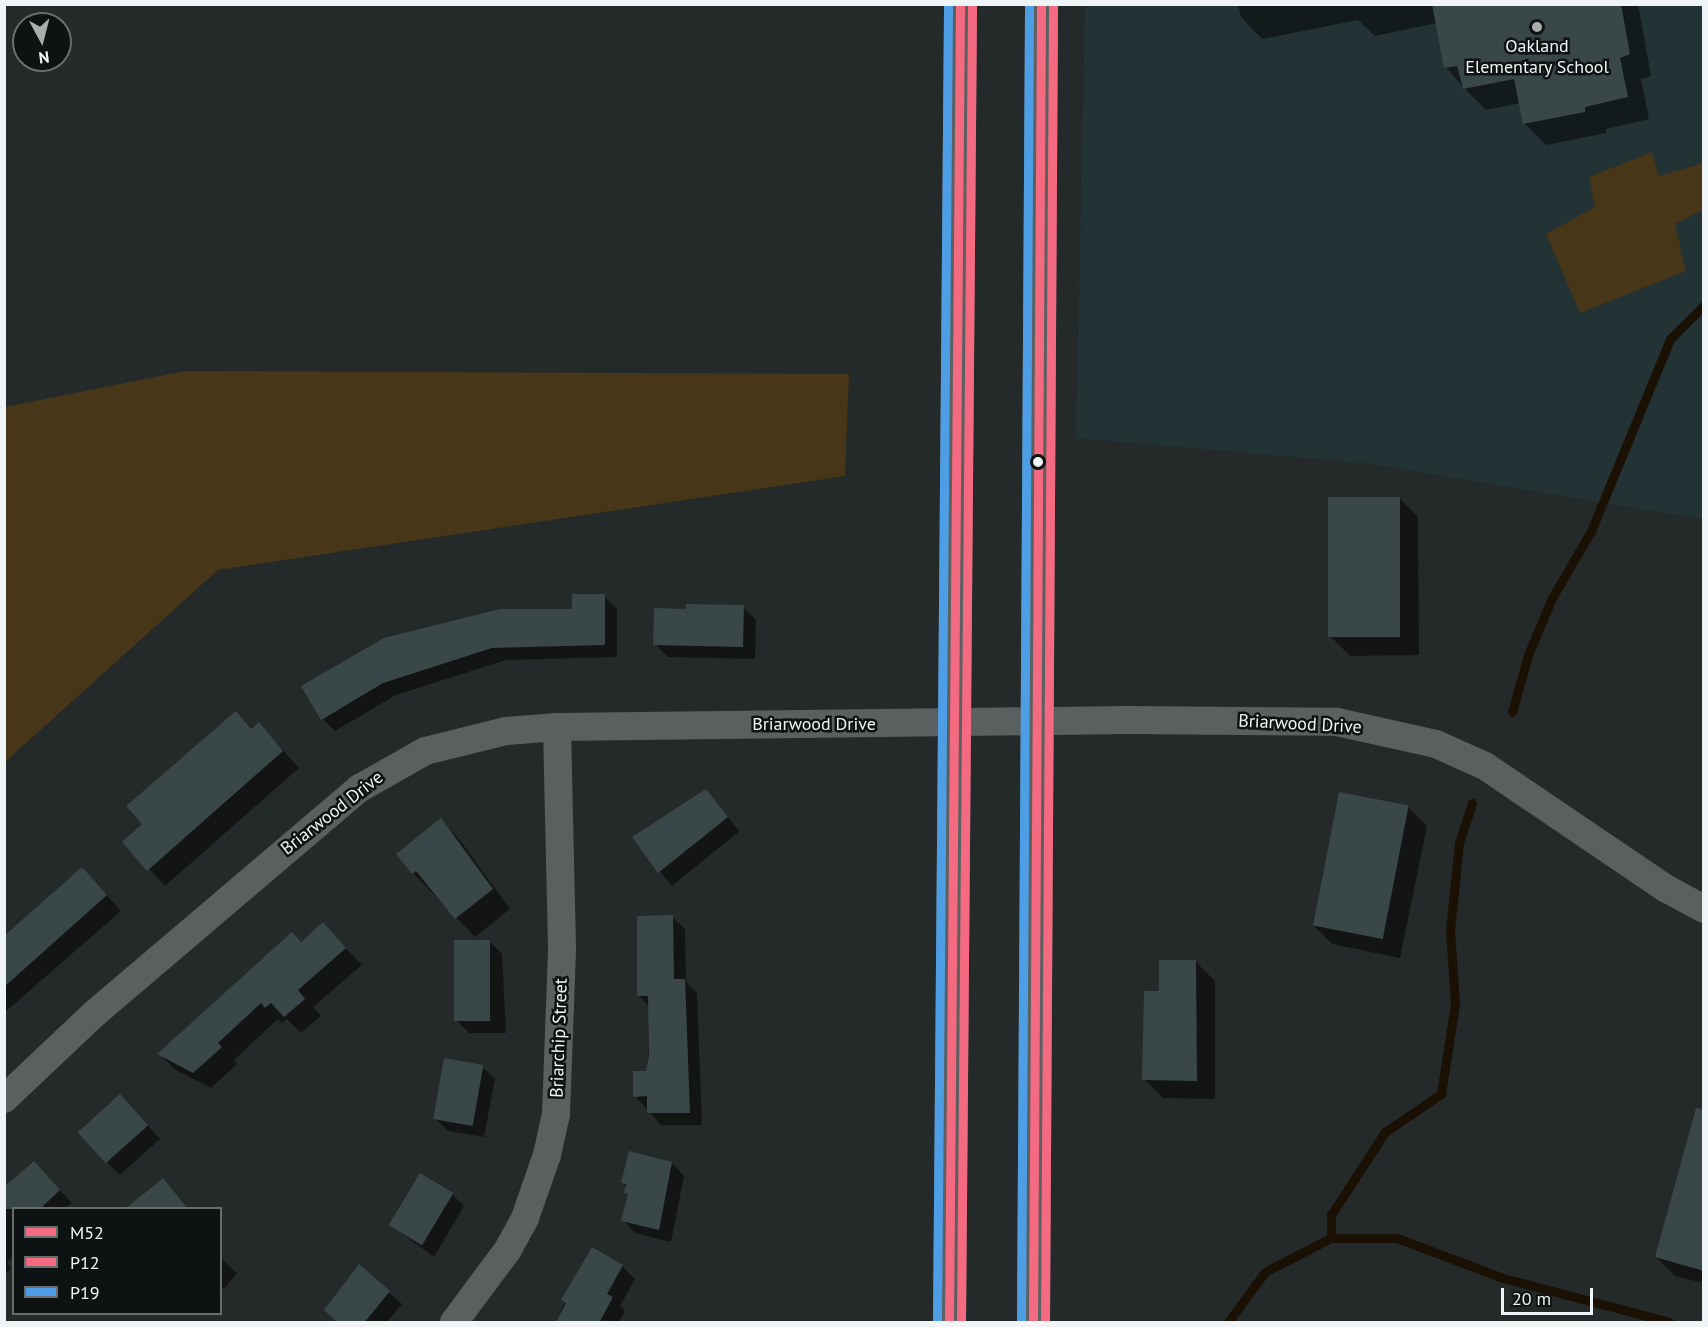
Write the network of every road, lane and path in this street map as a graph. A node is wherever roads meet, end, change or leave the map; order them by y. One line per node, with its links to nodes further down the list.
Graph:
1 (960, 4): 4 (main road)
2 (1041, 4): 3 (main road)
3 (1037, 722): 4 (street, Briarwood Drive); 6 (street, Briarwood Drive); 10 (main road)
4 (956, 723): 5 (street, Briarwood Drive); 9 (main road)
5 (557, 726): 7 (street, Briarwood Drive); 8 (street, Briarchip Street)
6 (1704, 909)
7 (4, 1099)
8 (454, 1323)
9 (949, 1323)
10 (1033, 1323)

